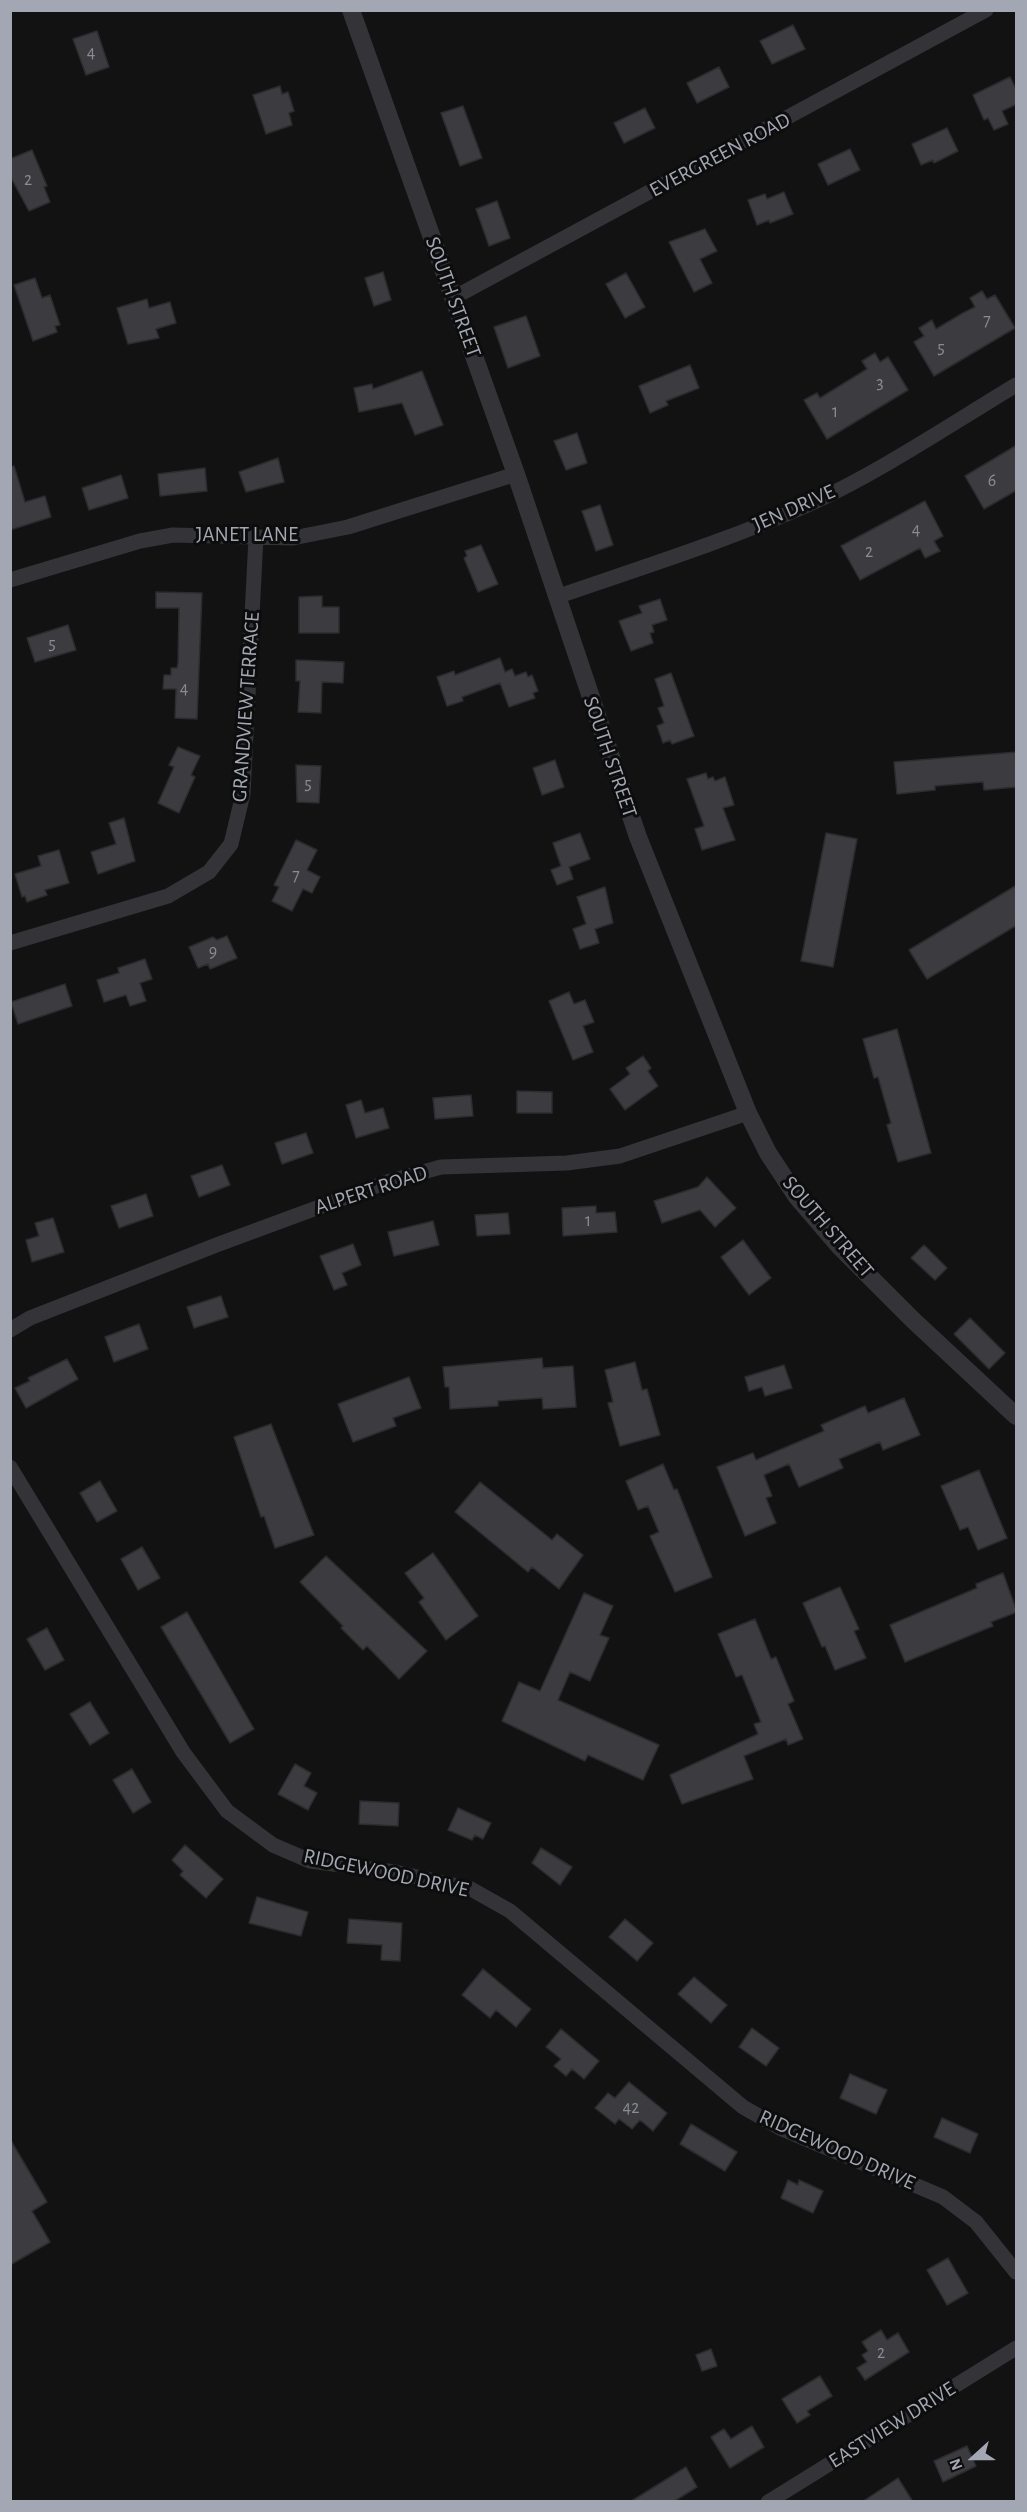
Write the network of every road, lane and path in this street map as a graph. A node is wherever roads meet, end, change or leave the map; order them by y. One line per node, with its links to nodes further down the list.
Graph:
1 (351, 10): 3 (street, SOUTH STREET)
2 (986, 10): 3 (street, EVERGREEN ROAD)
3 (453, 298): 5 (street, SOUTH STREET)
4 (1017, 386): 8 (street, JEN DRIVE)
5 (516, 474): 6 (street, JANET LANE); 8 (street, SOUTH STREET)
6 (256, 537): 7 (street, JANET LANE); 9 (street, GRANDVIEW TERRACE)
7 (10, 580)
8 (556, 597): 10 (street, SOUTH STREET)
9 (10, 943)
10 (748, 1113): 11 (street, ALPERT ROAD); 12 (street, SOUTH STREET)
11 (10, 1330)
12 (1017, 1416)
13 (10, 1467): 14 (street, RIDGEWOOD DRIVE)
14 (1017, 2272)
15 (1017, 2348): 16 (street, EASTVIEW DRIVE)
16 (768, 2502)

